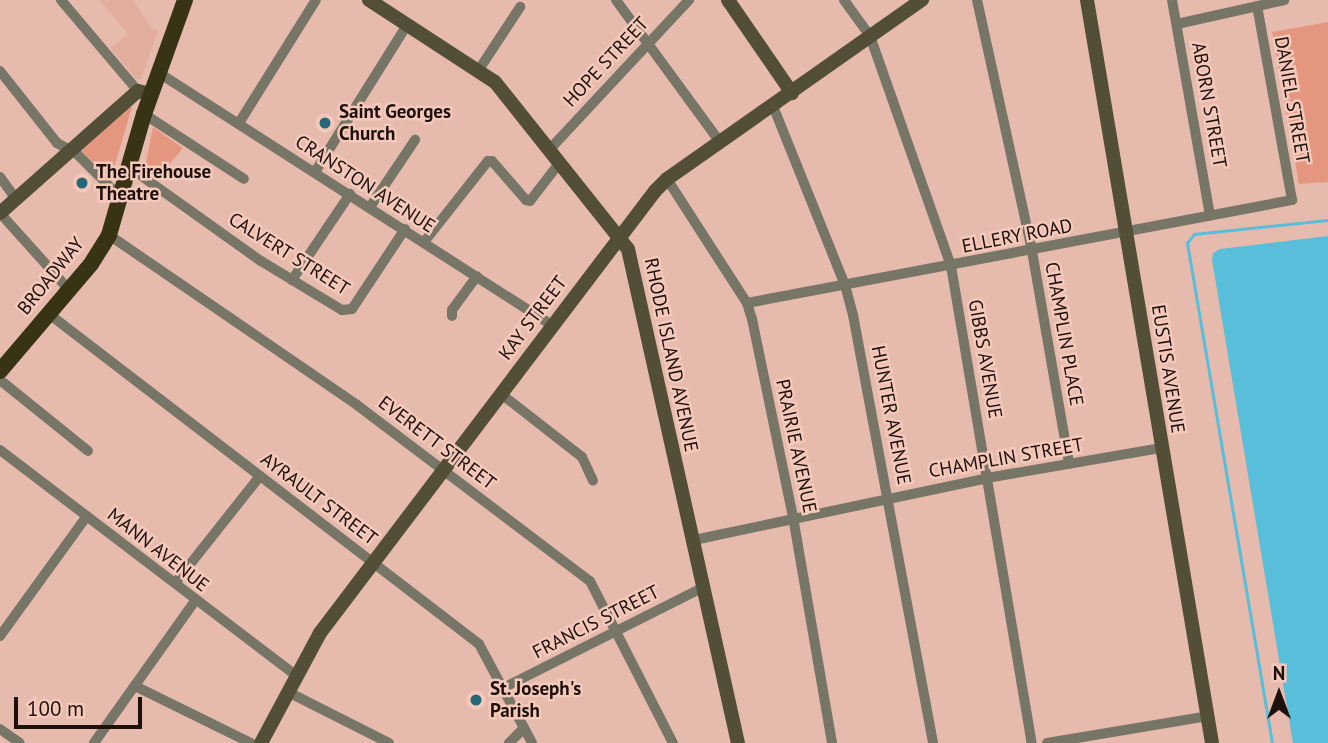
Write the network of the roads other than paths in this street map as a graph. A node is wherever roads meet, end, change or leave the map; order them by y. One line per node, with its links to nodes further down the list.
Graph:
1 (61, 0): 23 (street)
2 (185, 0): 22 (main road, BROADWAY)
3 (316, 0): 27 (street)
4 (369, 0): 17 (street, RHODE ISLAND AVENUE)
5 (617, 0): 19 (street)
6 (689, 0): 19 (street, HOPE STREET)
7 (728, 0): 24 (street)
8 (844, 0): 18 (street, GIBBS AVENUE)
9 (922, 0): 18 (street, KAY STREET)
10 (977, 0): 50 (street, CHAMPLIN PLACE)
11 (1087, 0): 46 (street, EUSTIS AVENUE)
12 (1172, 0): 16 (street, ABORN STREET)
13 (1284, 0): 14 (street)
14 (1257, 6): 16 (street); 41 (street, DANIEL STREET)
15 (520, 7): 21 (street)
16 (1177, 24): 44 (street, ABORN STREET)
17 (407, 25): 21 (street, RHODE ISLAND AVENUE); 34 (street)
18 (870, 36): 24 (street, KAY STREET); 51 (street, GIBBS AVENUE)
19 (649, 43): 29 (street); 30 (street, HOPE STREET)
20 (0, 71): 31 (street)
21 (478, 71): 30 (street, RHODE ISLAND AVENUE)
22 (159, 73): 23 (main road, BROADWAY); 27 (street, CRANSTON AVENUE)
23 (144, 93): 26 (main road, BROADWAY); 31 (street)
24 (792, 93): 25 (street, KAY STREET)
25 (774, 106): 29 (street, KAY STREET); 54 (street, HUNTER AVENUE)
26 (144, 114): 33 (main road, BROADWAY); 36 (street)
27 (239, 123): 34 (street, CRANSTON AVENUE)
28 (415, 140): 42 (street)
29 (720, 142): 37 (street, KAY STREET)
30 (550, 149): 32 (street, RHODE ISLAND AVENUE)
31 (69, 150): 39 (street); 40 (street)
32 (560, 162): 48 (street, RHODE ISLAND AVENUE); 49 (street)
33 (129, 167): 40 (main road, BROADWAY); 53 (street, CALVERT STREET)
34 (315, 172): 38 (street, CRANSTON AVENUE)
35 (0, 177): 39 (street)
36 (244, 179)
37 (667, 179): 48 (street, KAY STREET); 56 (street, PRAIRIE AVENUE)
38 (350, 194): 42 (street, CRANSTON AVENUE); 53 (street)
39 (16, 199): 43 (street)
40 (122, 199): 47 (main road, BROADWAY)
41 (1292, 200): 44 (street, ELLERY ROAD)
42 (370, 207): 45 (street, CRANSTON AVENUE)
43 (0, 213): 55 (street)
44 (1210, 216): 46 (street, ELLERY ROAD)
45 (405, 229): 49 (street, CRANSTON AVENUE); 53 (street, CALVERT STREET)
46 (1126, 233): 50 (street, ELLERY ROAD); 63 (street, EUSTIS AVENUE)
47 (109, 234): 55 (main road, BROADWAY); 67 (street, EVERETT STREET)
48 (620, 236): 59 (street, KAY STREET); 74 (street, RHODE ISLAND AVENUE)
49 (424, 242): 52 (street, CRANSTON AVENUE)
50 (1032, 251): 51 (street, ELLERY ROAD); 66 (street, CHAMPLIN PLACE)
51 (951, 266): 54 (street, ELLERY ROAD); 69 (street, GIBBS AVENUE)
52 (477, 276): 58 (street); 59 (street, CRANSTON AVENUE)
53 (292, 281)
54 (845, 285): 56 (street, ELLERY ROAD); 71 (street, HUNTER AVENUE)
55 (69, 290): 57 (main road, BROADWAY)
56 (747, 303): 73 (street, PRAIRIE AVENUE)
57 (48, 314): 60 (main road, BROADWAY); 68 (street, AYRAULT STREET)
58 (452, 316)
59 (552, 325): 62 (street, KAY STREET)
60 (0, 371)
61 (0, 380): 65 (street)
62 (500, 393): 67 (street, KAY STREET); 70 (street)
63 (1161, 448): 66 (street, CHAMPLIN STREET); 85 (street, EUSTIS AVENUE)
64 (0, 450): 72 (street, MANN AVENUE)
65 (88, 451)
66 (1069, 464): 69 (street, CHAMPLIN STREET)
67 (443, 467): 75 (street, KAY STREET); 79 (street, EVERETT STREET)
68 (260, 476): 75 (street, AYRAULT STREET); 76 (street)
69 (987, 478): 71 (street, CHAMPLIN STREET); 99 (street, GIBBS AVENUE)
70 (593, 481)
71 (888, 498): 73 (street, CHAMPLIN STREET); 98 (street, HUNTER AVENUE)
72 (87, 516): 76 (street, MANN AVENUE); 80 (street)
73 (793, 517): 74 (street, CHAMPLIN STREET); 97 (street, PRAIRIE AVENUE)
74 (694, 540): 77 (street, RHODE ISLAND AVENUE)
75 (373, 562): 81 (street, KAY STREET); 83 (street, AYRAULT STREET)
76 (176, 582): 78 (street, MANN AVENUE)
77 (704, 587): 79 (street, FRANCIS STREET); 96 (street, RHODE ISLAND AVENUE)
78 (195, 601): 81 (street, MANN AVENUE); 82 (street)
79 (616, 631): 83 (street, FRANCIS STREET); 95 (street, EVERETT STREET)
80 (0, 636)
81 (297, 676): 84 (street, KAY STREET)
82 (135, 686): 89 (street); 90 (street)
83 (503, 688): 86 (street, AYRAULT STREET)
84 (288, 692): 91 (street, KAY STREET); 92 (street)
85 (1208, 716): 100 (street); 101 (street, EUSTIS AVENUE)
86 (524, 728): 93 (street); 94 (street, AYRAULT STREET)
87 (0, 729): 88 (street)
88 (20, 743)
89 (94, 743)
90 (251, 743)
91 (261, 743)
92 (389, 743)
93 (509, 743)
94 (532, 743)
95 (673, 743)
96 (738, 743)
97 (832, 743)
98 (933, 743)
99 (1032, 743)
100 (1047, 743)
101 (1212, 743)

